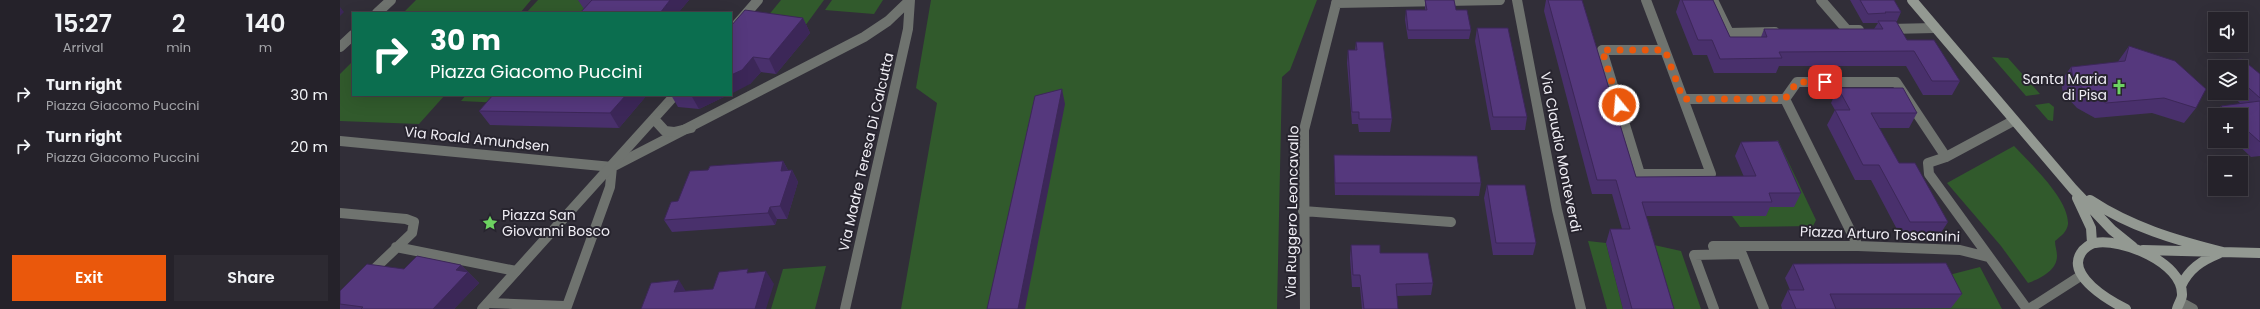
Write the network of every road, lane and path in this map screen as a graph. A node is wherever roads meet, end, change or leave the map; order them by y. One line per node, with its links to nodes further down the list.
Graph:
1 (391, 0): 11 (street)
2 (758, 0): 13 (street)
3 (910, 0): 27 (street); 50 (street, Via Madre Teresa Di Calcutta)
4 (1500, 0): 10 (street)
5 (1517, 0): 52 (street, Via Claudio Monteverdi)
6 (1646, 0): 21 (street)
7 (1712, 0): 18 (street)
8 (1821, 0): 14 (street)
9 (1912, 0): 12 (main road)
10 (1336, 1): 32 (street, Via Ruggero Leoncavallo)
11 (378, 12)
12 (1936, 28): 16 (street); 26 (main road)
13 (732, 30)
14 (1847, 30): 15 (street); 17 (street)
15 (1868, 30)
16 (1882, 30)
17 (1831, 31)
18 (1784, 32)
19 (352, 36): 20 (street)
20 (340, 47)
21 (1665, 50): 23 (street); 23 (street)
22 (674, 96): 25 (street)
23 (1683, 99): 24 (street)
24 (1785, 99): 29 (street); 36 (street)
25 (654, 119): 27 (street); 30 (street)
26 (2013, 120): 29 (street); 31 (main road)
27 (691, 128): 30 (street)
28 (340, 140): 30 (street, Via Roald Amundsen)
29 (1946, 157): 42 (street)
30 (612, 167): 43 (street); 49 (street)
31 (2073, 189): 35 (main road); 38 (main road); 39 (main road)
32 (1303, 211): 34 (street); 51 (street, Via Ruggero Leoncavallo)
33 (340, 212): 37 (street)
34 (1451, 222)
35 (2092, 243): 38 (main road); 44 (main road)
36 (1858, 246): 41 (street, Piazza Arturo Toscanini); 42 (street, Piazza Arturo Toscanini)
37 (396, 247): 43 (street); 45 (street)
38 (2137, 248): 39 (main road); 46 (main road)
39 (2223, 252): 40 (main road); 46 (main road)
40 (2260, 253)
41 (1716, 254): 53 (street); 54 (street)
42 (1988, 257): 55 (street)
43 (516, 271): 47 (street)
44 (2082, 275): 55 (street); 56 (main road)
45 (361, 283)
46 (2181, 286): 48 (main road)
47 (485, 306): 49 (street)
48 (2179, 306): 57 (street)
49 (565, 308)
50 (845, 309)
51 (1305, 309)
52 (1581, 309)
53 (1714, 309)
54 (1764, 309)
55 (2028, 309)
56 (2126, 309)
57 (2193, 309)

